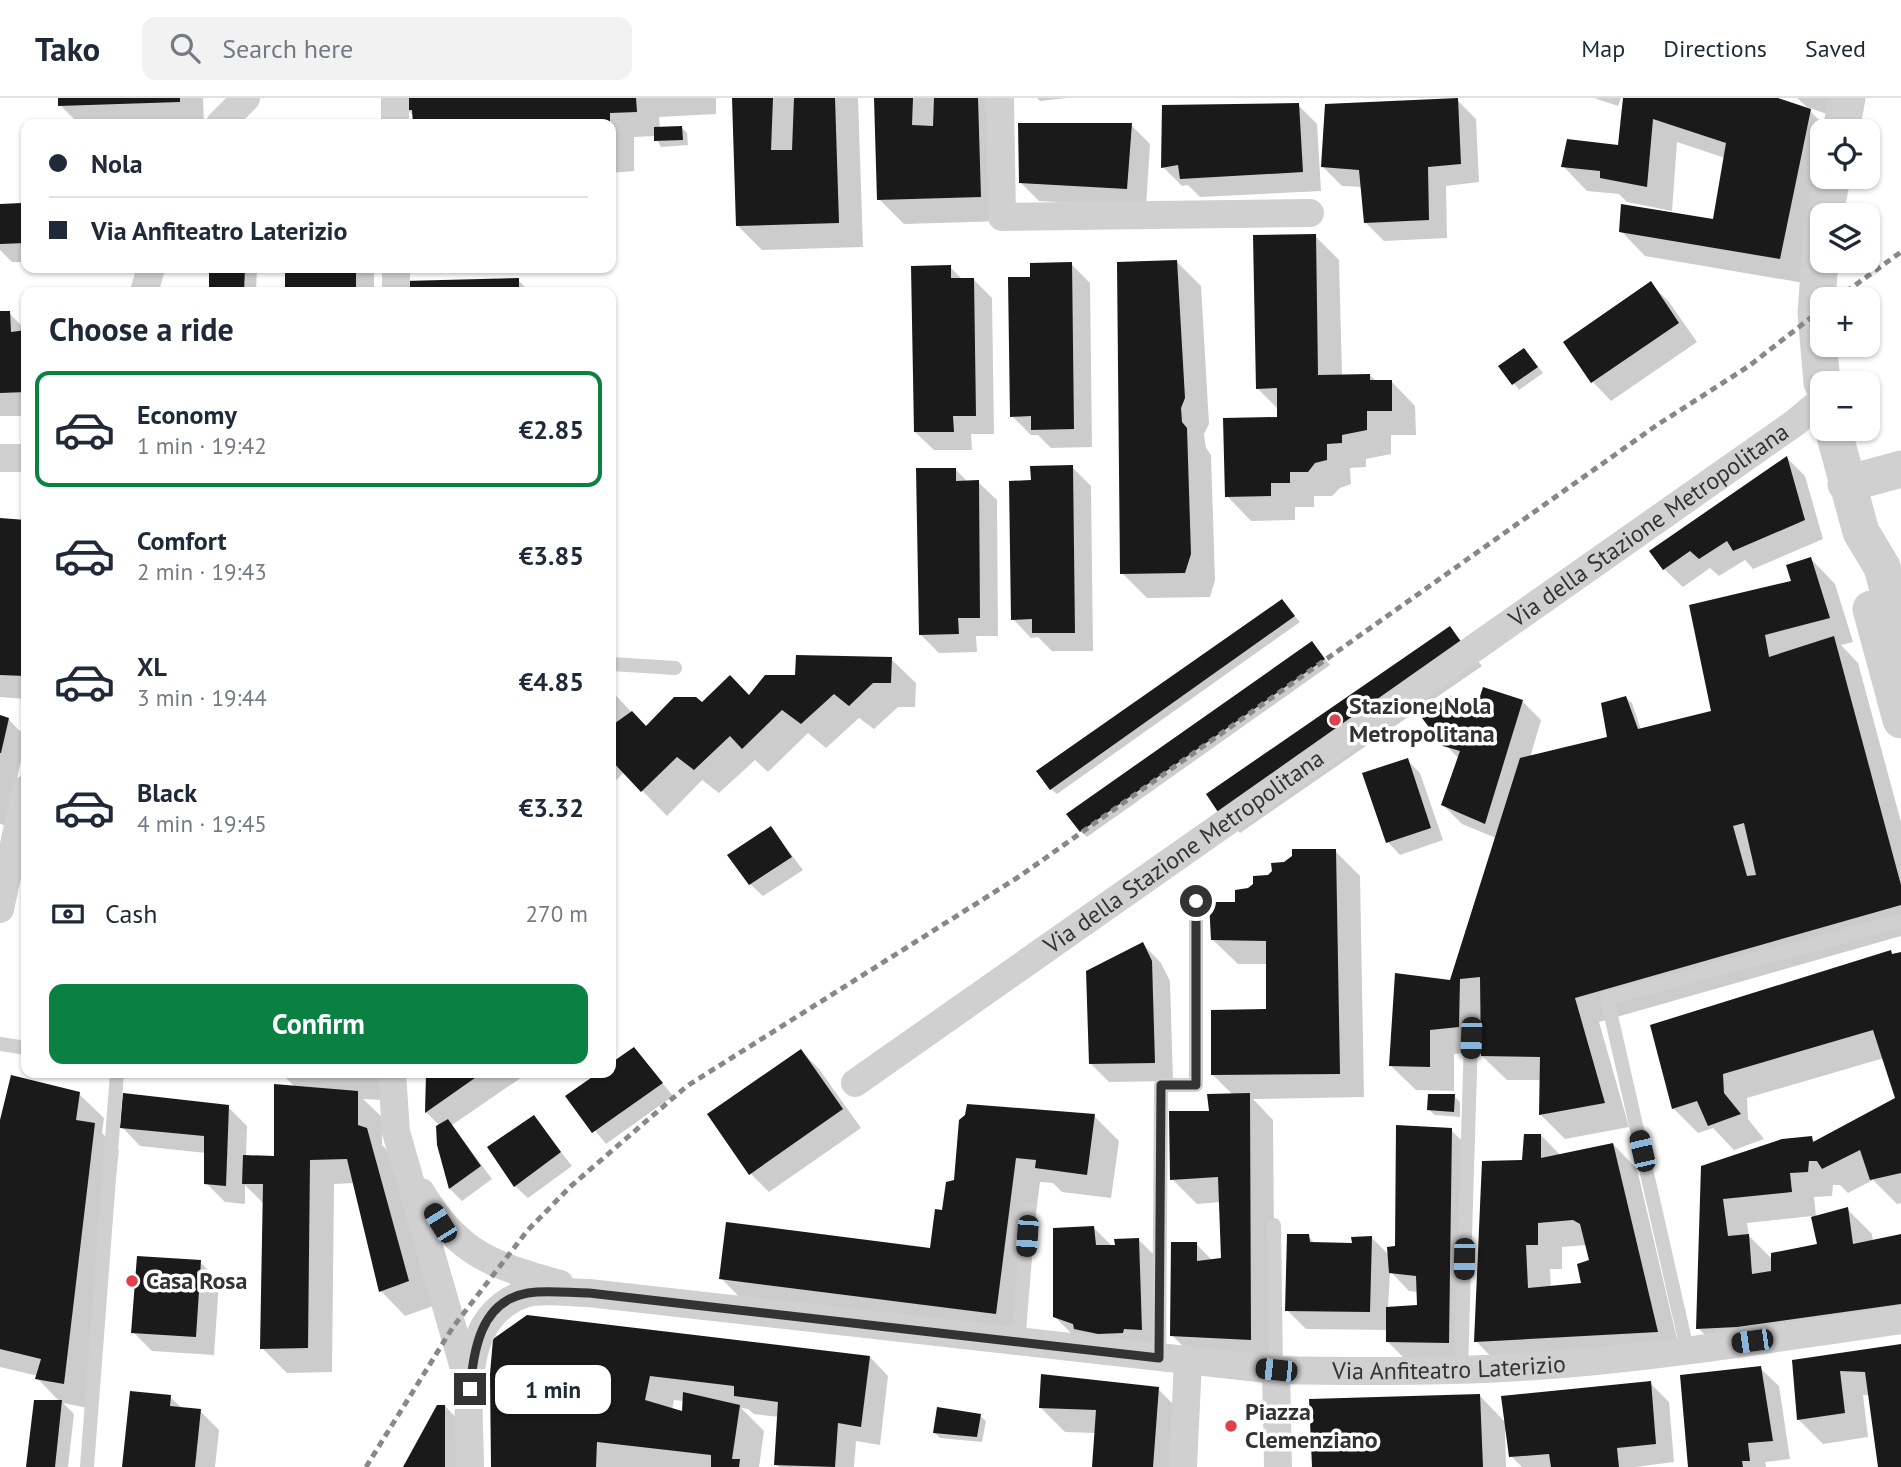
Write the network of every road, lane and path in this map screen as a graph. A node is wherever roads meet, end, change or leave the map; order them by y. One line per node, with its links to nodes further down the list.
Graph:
1 (246, 98): 5 (street)
2 (395, 98): 6 (street)
3 (1000, 98): 8 (street)
4 (1847, 98): 7 (street)
5 (224, 119)
6 (395, 119)
7 (1843, 119)
8 (1310, 213)
9 (1819, 273): 10 (street)
10 (1821, 371)
11 (1810, 410): 31 (street, Via della Stazione Metropolitana)
12 (1836, 441): 16 (street)
13 (0, 458): 14 (street)
14 (21, 458)
15 (1901, 469): 16 (street)
16 (1846, 484): 17 (street)
17 (1861, 532): 18 (street); 21 (street)
18 (1901, 638)
19 (616, 664): 20 (lane)
20 (675, 668)
21 (1901, 720)
22 (21, 812): 24 (street)
23 (1196, 901): 39 (lane)
24 (0, 909)
25 (1901, 921): 38 (lane)
26 (1471, 1038): 42 (lane)
27 (0, 1044): 28 (lane)
28 (21, 1047)
29 (117, 1078): 44 (lane)
30 (392, 1078): 32 (street)
31 (855, 1083)
32 (406, 1169): 35 (street); 43 (street)
33 (1029, 1209): 37 (lane)
34 (1274, 1225): 41 (lane)
35 (589, 1293): 37 (street, Via Anfiteatro Laterizio); 43 (street, Via Anfiteatro Laterizio)
36 (1901, 1320): 38 (street, Via Anfiteatro Laterizio)
37 (1018, 1343): 39 (street, Via Anfiteatro Laterizio)
38 (1686, 1349): 42 (street, Via Anfiteatro Laterizio)
39 (1159, 1358): 40 (street, Via Anfiteatro Laterizio)
40 (1188, 1361): 41 (street, Via Anfiteatro Laterizio); 46 (street)
41 (1276, 1370): 42 (street, Via Anfiteatro Laterizio); 47 (street)
42 (1461, 1370)
43 (470, 1389): 45 (street, Via Anfiteatro Laterizio)
44 (88, 1467)
45 (470, 1467)
46 (1183, 1467)
47 (1278, 1467)

